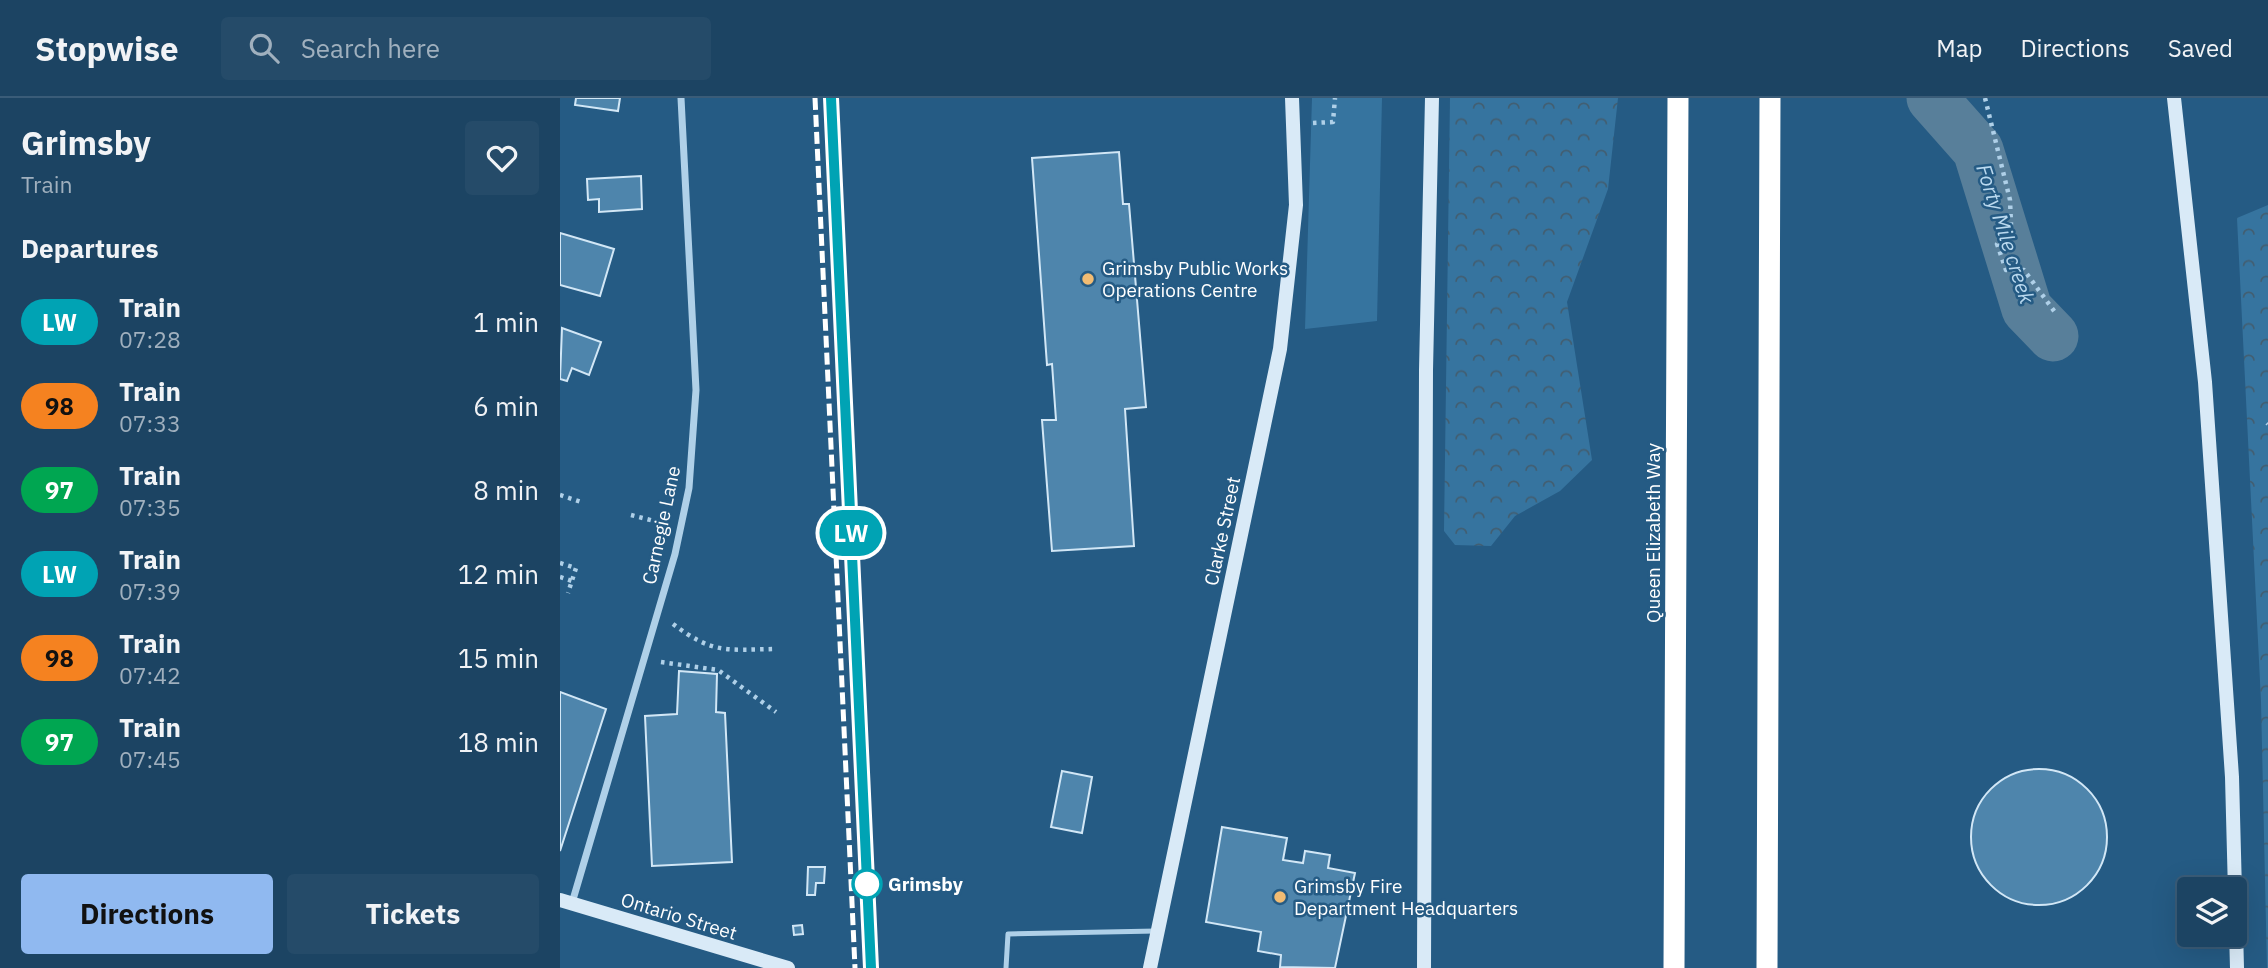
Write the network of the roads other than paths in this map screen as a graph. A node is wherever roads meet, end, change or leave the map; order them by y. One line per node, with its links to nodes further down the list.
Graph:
1 (681, 98): 7 (street, Carnegie Lane)
2 (1292, 98): 8 (main road, Clarke Street)
3 (1432, 98): 12 (main road)
4 (1678, 98): 13 (highway, Queen Elizabeth Way)
5 (1770, 98): 14 (highway)
6 (2174, 98): 15 (main road)
7 (566, 902): 9 (main road, Ontario Street)
8 (1156, 931): 10 (lane); 11 (main road, Clarke Street)
9 (788, 968)
10 (1006, 968)
11 (1150, 968)
12 (1424, 968)
13 (1674, 968)
14 (1767, 968)
15 (2237, 968)

